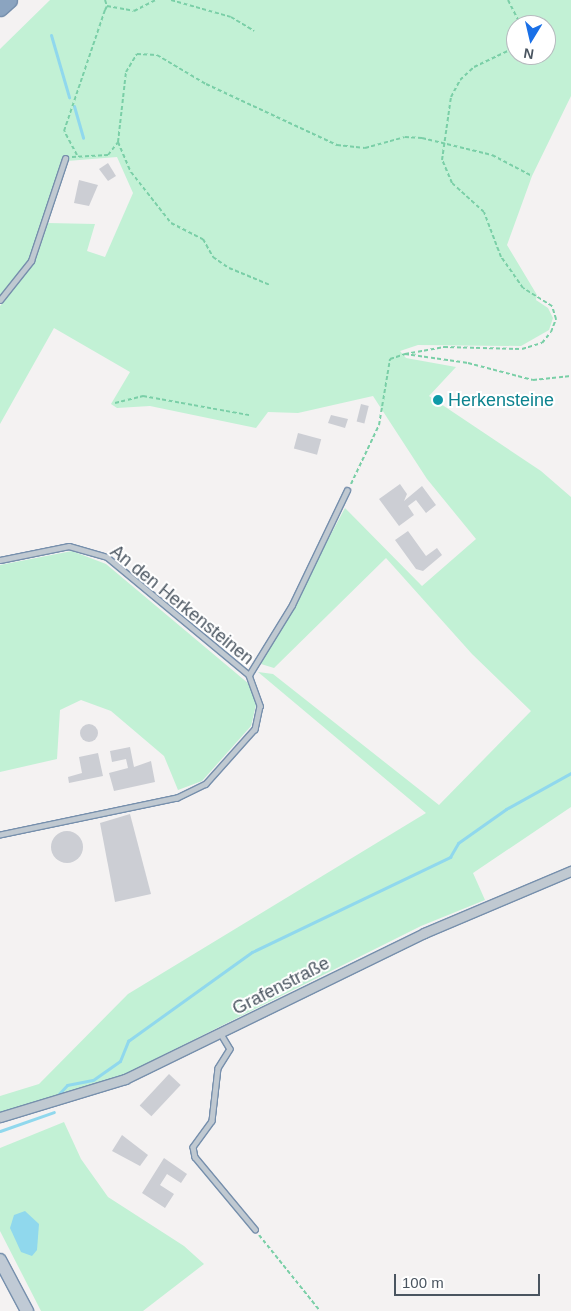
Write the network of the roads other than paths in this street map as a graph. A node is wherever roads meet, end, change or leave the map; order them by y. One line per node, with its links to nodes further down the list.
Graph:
1 (9, 0): 2 (highway)
2 (0, 8)
3 (65, 159): 4 (lane)
4 (0, 300)
5 (348, 490): 7 (lane)
6 (0, 560): 7 (lane, An den Herkensteinen)
7 (249, 675): 8 (lane, An den Herkensteinen)
8 (0, 835)
9 (571, 871): 10 (street, Grafenstraße)
10 (221, 1034): 11 (street, Grafenstraße); 12 (lane)
11 (0, 1117)
12 (255, 1229)
13 (0, 1260): 14 (street)
14 (27, 1311)

